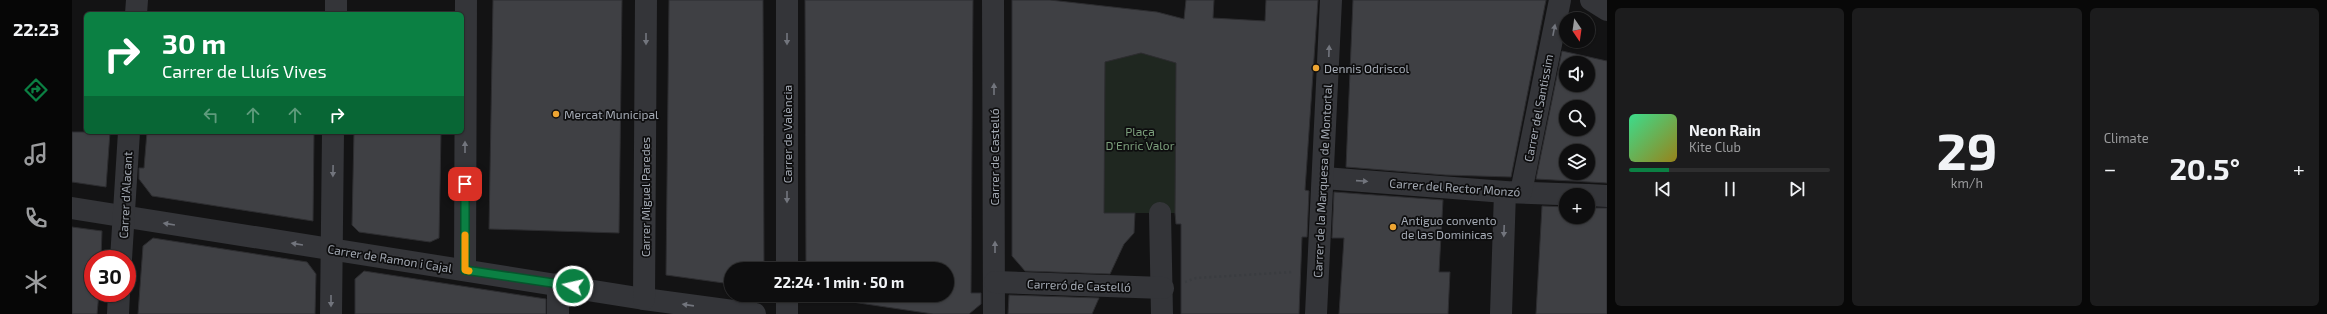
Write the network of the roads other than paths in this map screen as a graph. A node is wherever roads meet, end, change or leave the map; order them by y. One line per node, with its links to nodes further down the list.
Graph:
1 (137, 0): 11 (street)
2 (336, 0): 12 (street)
3 (466, 0): 26 (street, one-way to 3)
4 (646, 0): 30 (street, Carrer Miguel Paredes, one-way to 30)
5 (787, 0): 25 (street, Carrer de València, one-way to 25)
6 (993, 0): 27 (street, Carrer de Castelló, one-way to 6)
7 (1331, 0): 15 (street, Carrer de la Marquesa de Montortal, one-way to 7)
8 (1560, 0): 16 (street, Carrer del Santissim, one-way to 8)
9 (1591, 0): 10 (street)
10 (1607, 10)
11 (136, 12)
12 (336, 12)
13 (129, 134): 22 (street, Carrer d'Alacant)
14 (333, 134): 23 (street, one-way to 23)
15 (1324, 178): 16 (street, Carrer del Rector Monzó, one-way to 16); 40 (street, Carrer de la Marquesa de Montortal)
16 (1513, 192): 17 (street, Carrer del Rector Monzó); 41 (street, Carrer del Santissim, one-way to 41)
17 (1559, 194)
18 (1595, 195): 19 (street, Carrer del Rector Monzó)
19 (1607, 196)
20 (72, 208): 22 (street, Carrer de Ramon i Cajal)
21 (1160, 213): 29 (street)
22 (124, 216): 23 (street, Carrer de Ramon i Cajal, one-way to 22); 24 (street, Carrer d'Alacant)
23 (331, 249): 26 (street, Carrer de Ramon i Cajal); 34 (street, one-way to 34)
24 (122, 250)
25 (787, 262)
26 (465, 270): 28 (street, Carrer de Ramon i Cajal)
27 (995, 282): 29 (street, Carreró de Castelló); 38 (street, Carrer de Castelló)
28 (558, 284): 30 (street, Carrer de Ramon i Cajal); 35 (street)
29 (1162, 288): 39 (street)
30 (644, 299): 36 (street, Carrer de Ramon i Cajal, one-way to 30)
31 (119, 302): 33 (street)
32 (787, 302): 37 (street)
33 (118, 314)
34 (331, 314)
35 (558, 314)
36 (755, 314)
37 (787, 314)
38 (994, 314)
39 (1162, 314)
40 (1316, 314)
41 (1501, 314)

